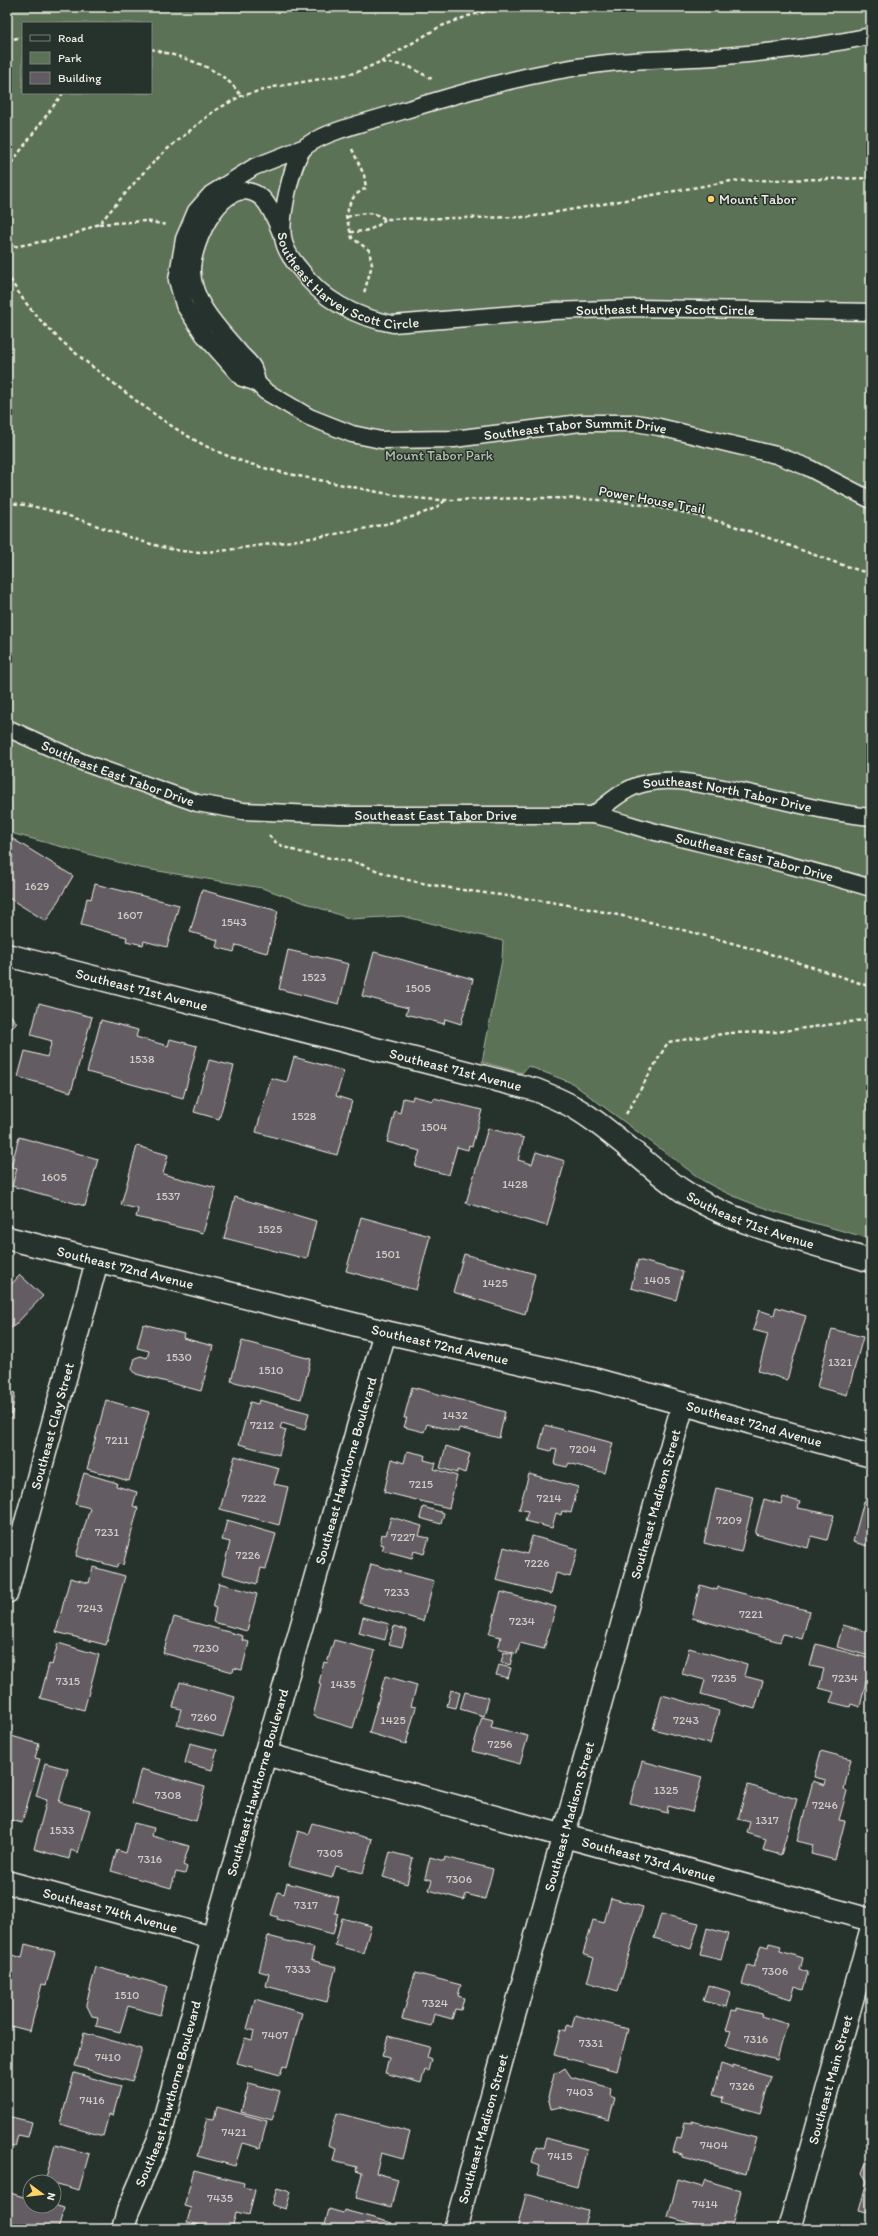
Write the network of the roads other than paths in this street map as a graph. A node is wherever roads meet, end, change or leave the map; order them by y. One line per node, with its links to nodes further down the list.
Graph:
1 (871, 36): 2 (lane)
2 (305, 147): 3 (lane, Southeast Harvey Scott Circle); 5 (lane, Southeast Tabor Summit Drive)
3 (283, 237): 4 (lane, Southeast Harvey Scott Circle); 5 (lane, Southeast Tabor Summit Drive)
4 (871, 312)
5 (257, 383): 6 (lane, Southeast Tabor Summit Drive)
6 (871, 500)
7 (7, 728): 8 (lane, Southeast East Tabor Drive)
8 (593, 815): 9 (lane, Southeast North Tabor Drive); 10 (lane, Southeast East Tabor Drive)
9 (871, 817)
10 (871, 888)
11 (7, 954): 14 (street, Southeast 71st Avenue)
12 (7, 1238): 13 (street, Southeast 72nd Avenue)
13 (97, 1261): 15 (street, Southeast 72nd Avenue); 18 (street, Southeast Clay Street)
14 (871, 1261)
15 (385, 1332): 16 (street, Southeast 72nd Avenue); 19 (street, Southeast Hawthorne Boulevard)
16 (683, 1404): 17 (street, Southeast 72nd Avenue); 20 (street, Southeast Madison Street)
17 (871, 1456)
18 (7, 1592)
19 (265, 1754): 20 (street, Southeast 73rd Avenue); 24 (street, Southeast Hawthorne Boulevard)
20 (563, 1836): 22 (street, Southeast 73rd Avenue); 26 (street, Southeast Madison Street)
21 (7, 1882): 24 (street, Southeast 74th Avenue)
22 (871, 1920)
23 (871, 1931): 27 (street, Southeast Main Street)
24 (213, 1938): 25 (street, Southeast Hawthorne Boulevard)
25 (123, 2229)
26 (455, 2229)
27 (788, 2229)

